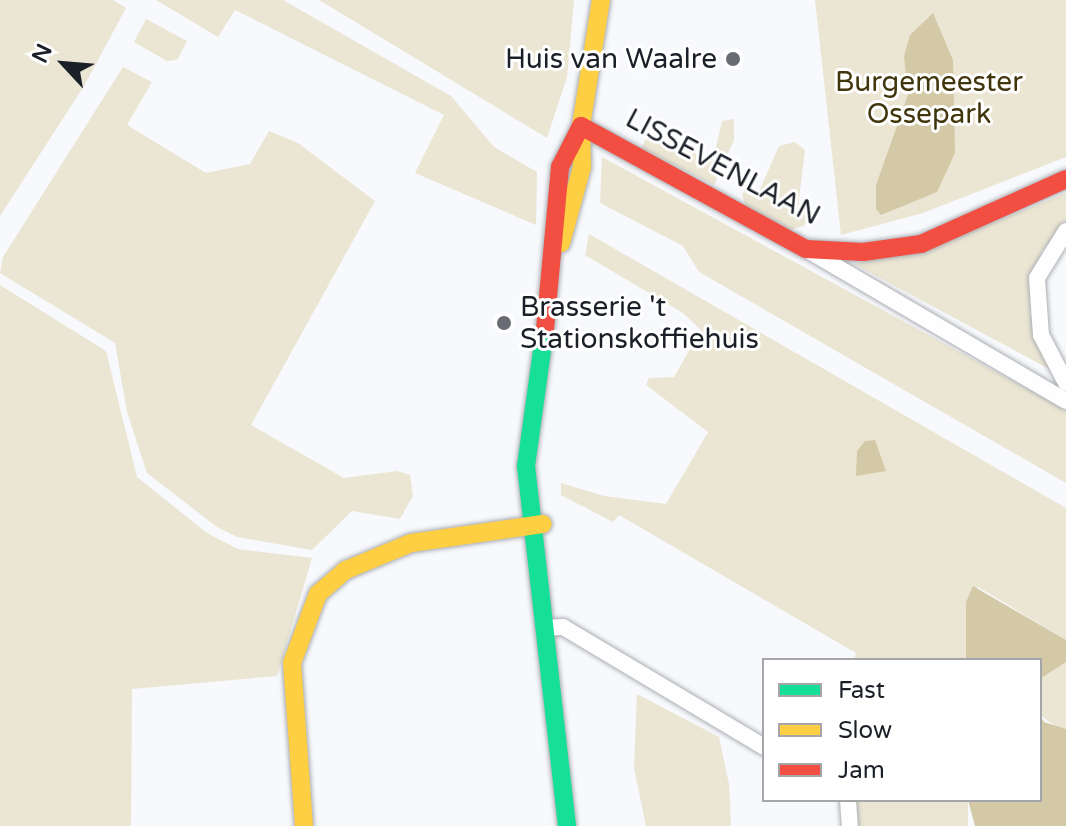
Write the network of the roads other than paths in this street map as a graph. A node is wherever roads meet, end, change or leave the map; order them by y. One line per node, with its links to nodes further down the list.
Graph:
1 (601, 0): 2 (street)
2 (581, 126): 5 (street, LISSEVENLAAN); 8 (street)
3 (1066, 179): 5 (street, LISSEVENLAAN)
4 (1066, 231): 6 (street)
5 (806, 249): 7 (street)
6 (1066, 383)
7 (1066, 401)
8 (538, 524): 9 (street); 12 (street)
9 (547, 628): 10 (street); 13 (street)
10 (762, 746)
11 (848, 802): 14 (street)
12 (304, 826)
13 (567, 826)
14 (850, 826)

